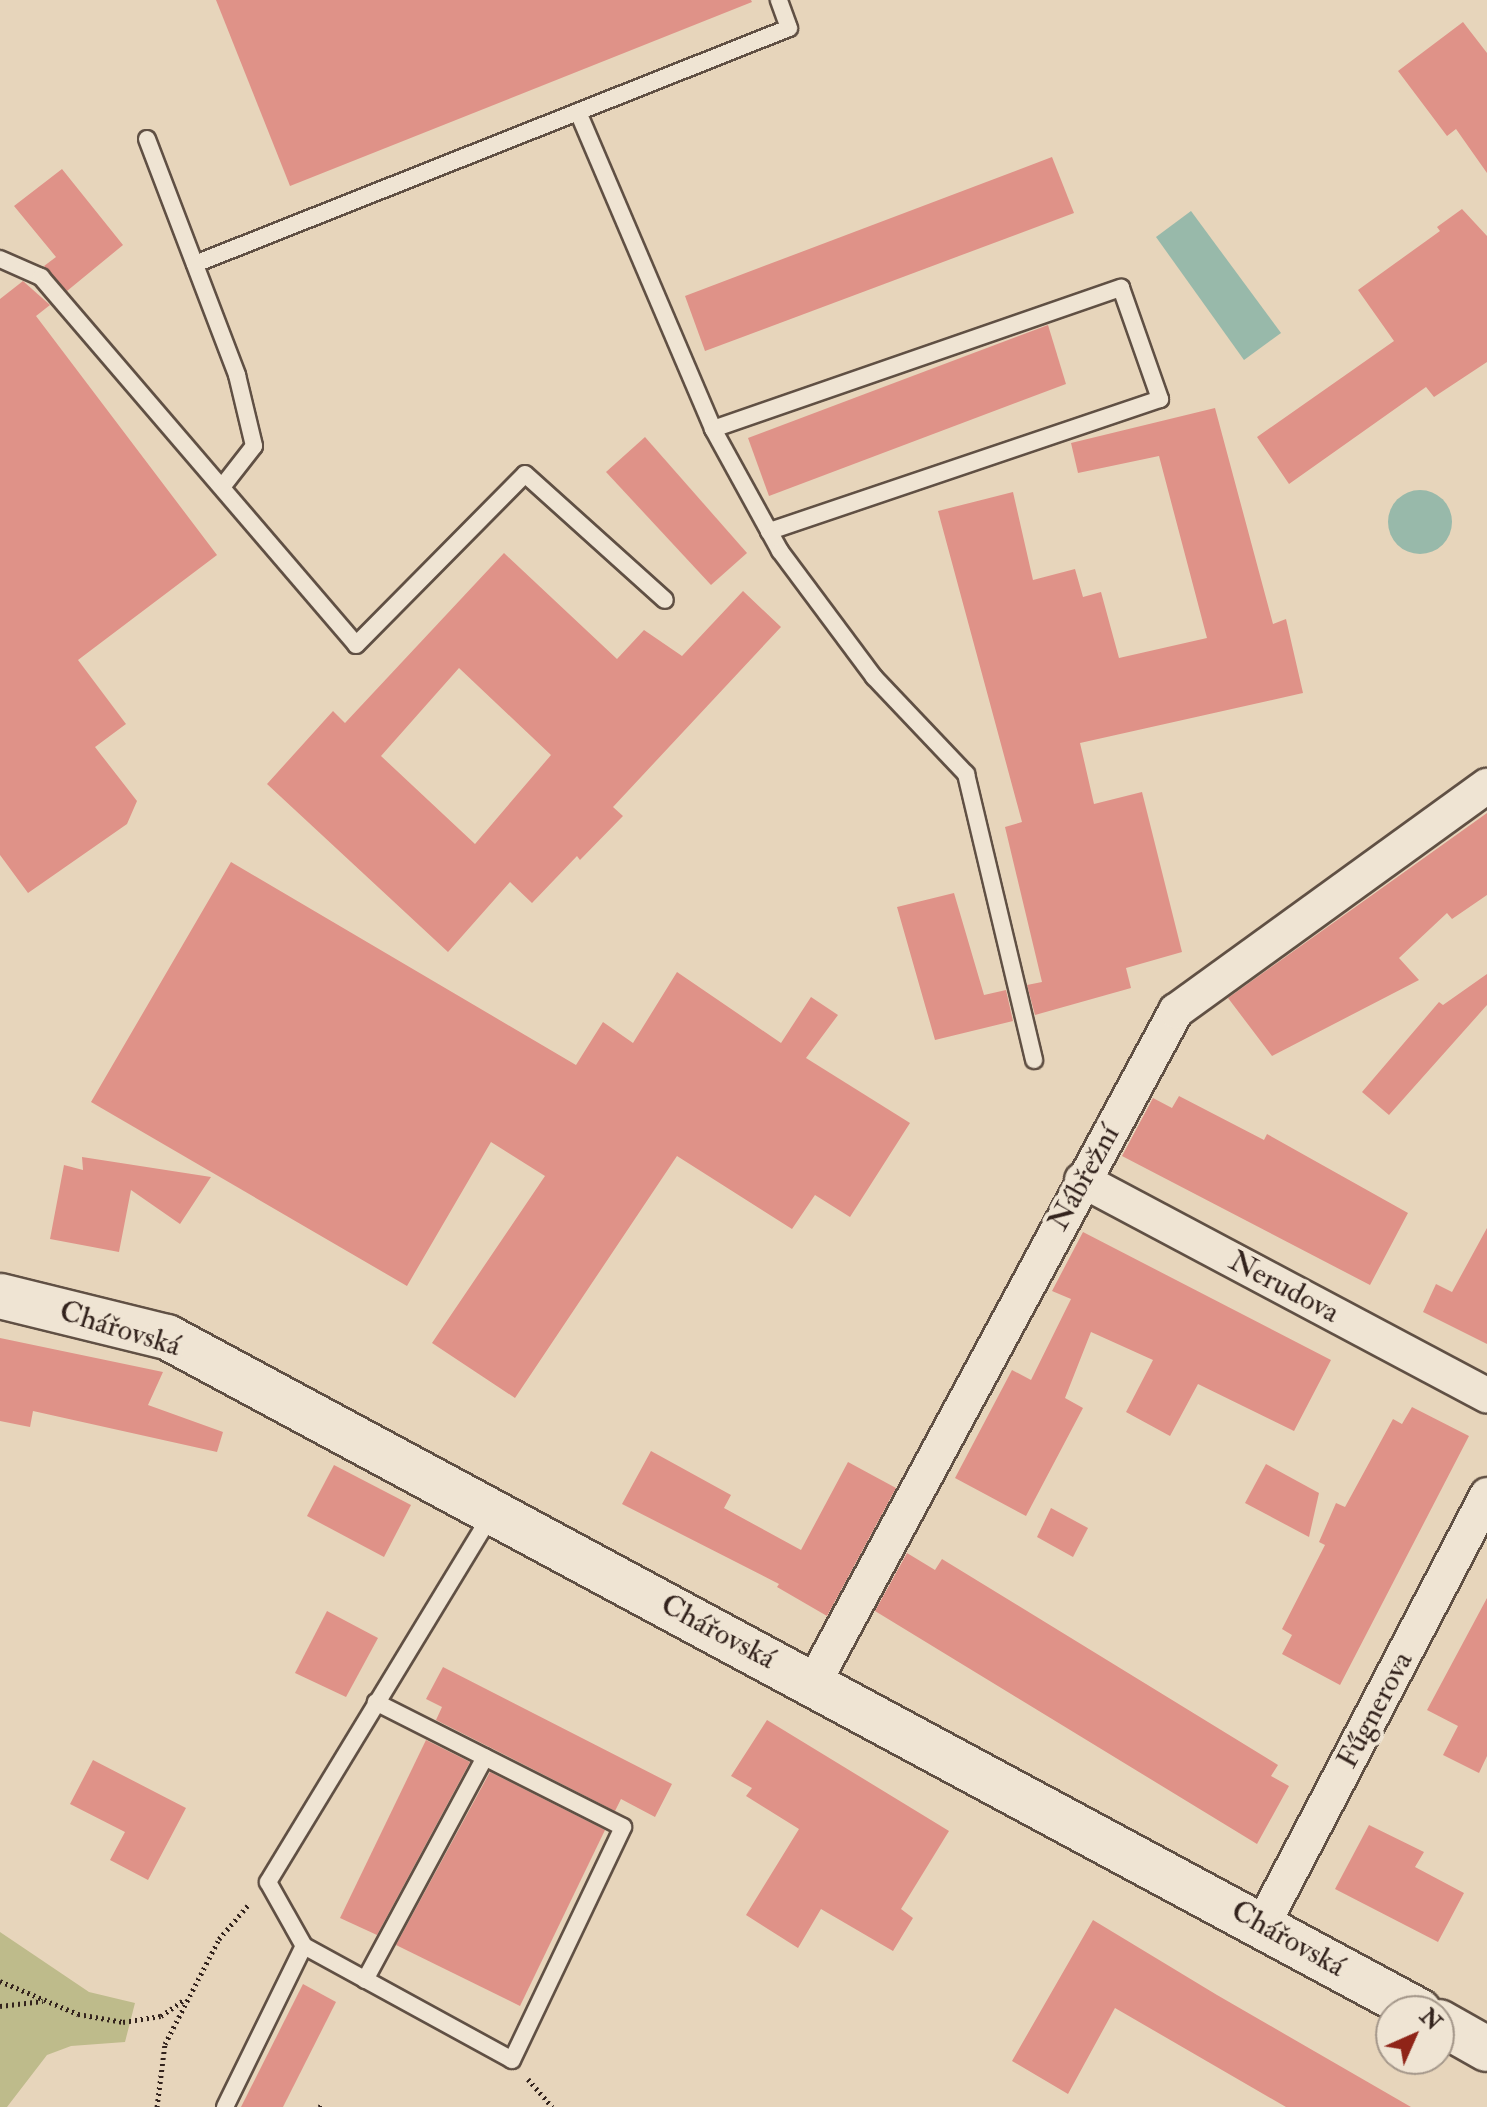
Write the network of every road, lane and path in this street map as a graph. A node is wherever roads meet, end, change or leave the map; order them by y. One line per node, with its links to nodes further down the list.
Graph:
1 (779, 0): 2 (lane)
2 (578, 112): 5 (lane); 6 (lane)
3 (147, 139): 5 (lane)
4 (0, 259): 7 (lane)
5 (195, 264): 7 (lane)
6 (713, 429): 8 (lane); 8 (lane)
7 (222, 487): 9 (lane)
8 (769, 531): 11 (lane)
9 (665, 600)
10 (1487, 786): 12 (street, Nábřežní)
11 (1034, 1060)
12 (1082, 1180): 14 (street, Nerudova); 17 (street, Nábřežní)
13 (0, 1296): 16 (street, Chářovská)
14 (1487, 1395)
15 (1487, 1495): 21 (street, Fűgnerova)
16 (493, 1512): 17 (street, Chářovská); 18 (lane)
17 (813, 1684): 21 (street, Chářovská)
18 (376, 1702): 19 (lane); 20 (lane)
19 (485, 1757): 23 (lane); 23 (lane)
20 (268, 1882): 22 (lane); 26 (path)
21 (1263, 1924): 25 (street, Chářovská)
22 (304, 1946): 23 (lane); 32 (lane)
23 (365, 1980)
24 (0, 1981): 27 (path)
25 (1390, 1995)
26 (186, 1998): 27 (path); 31 (path)
27 (46, 2001): 28 (path)
28 (0, 2006)
29 (1455, 2031): 30 (street)
30 (1487, 2049)
31 (157, 2107)
32 (225, 2107)

